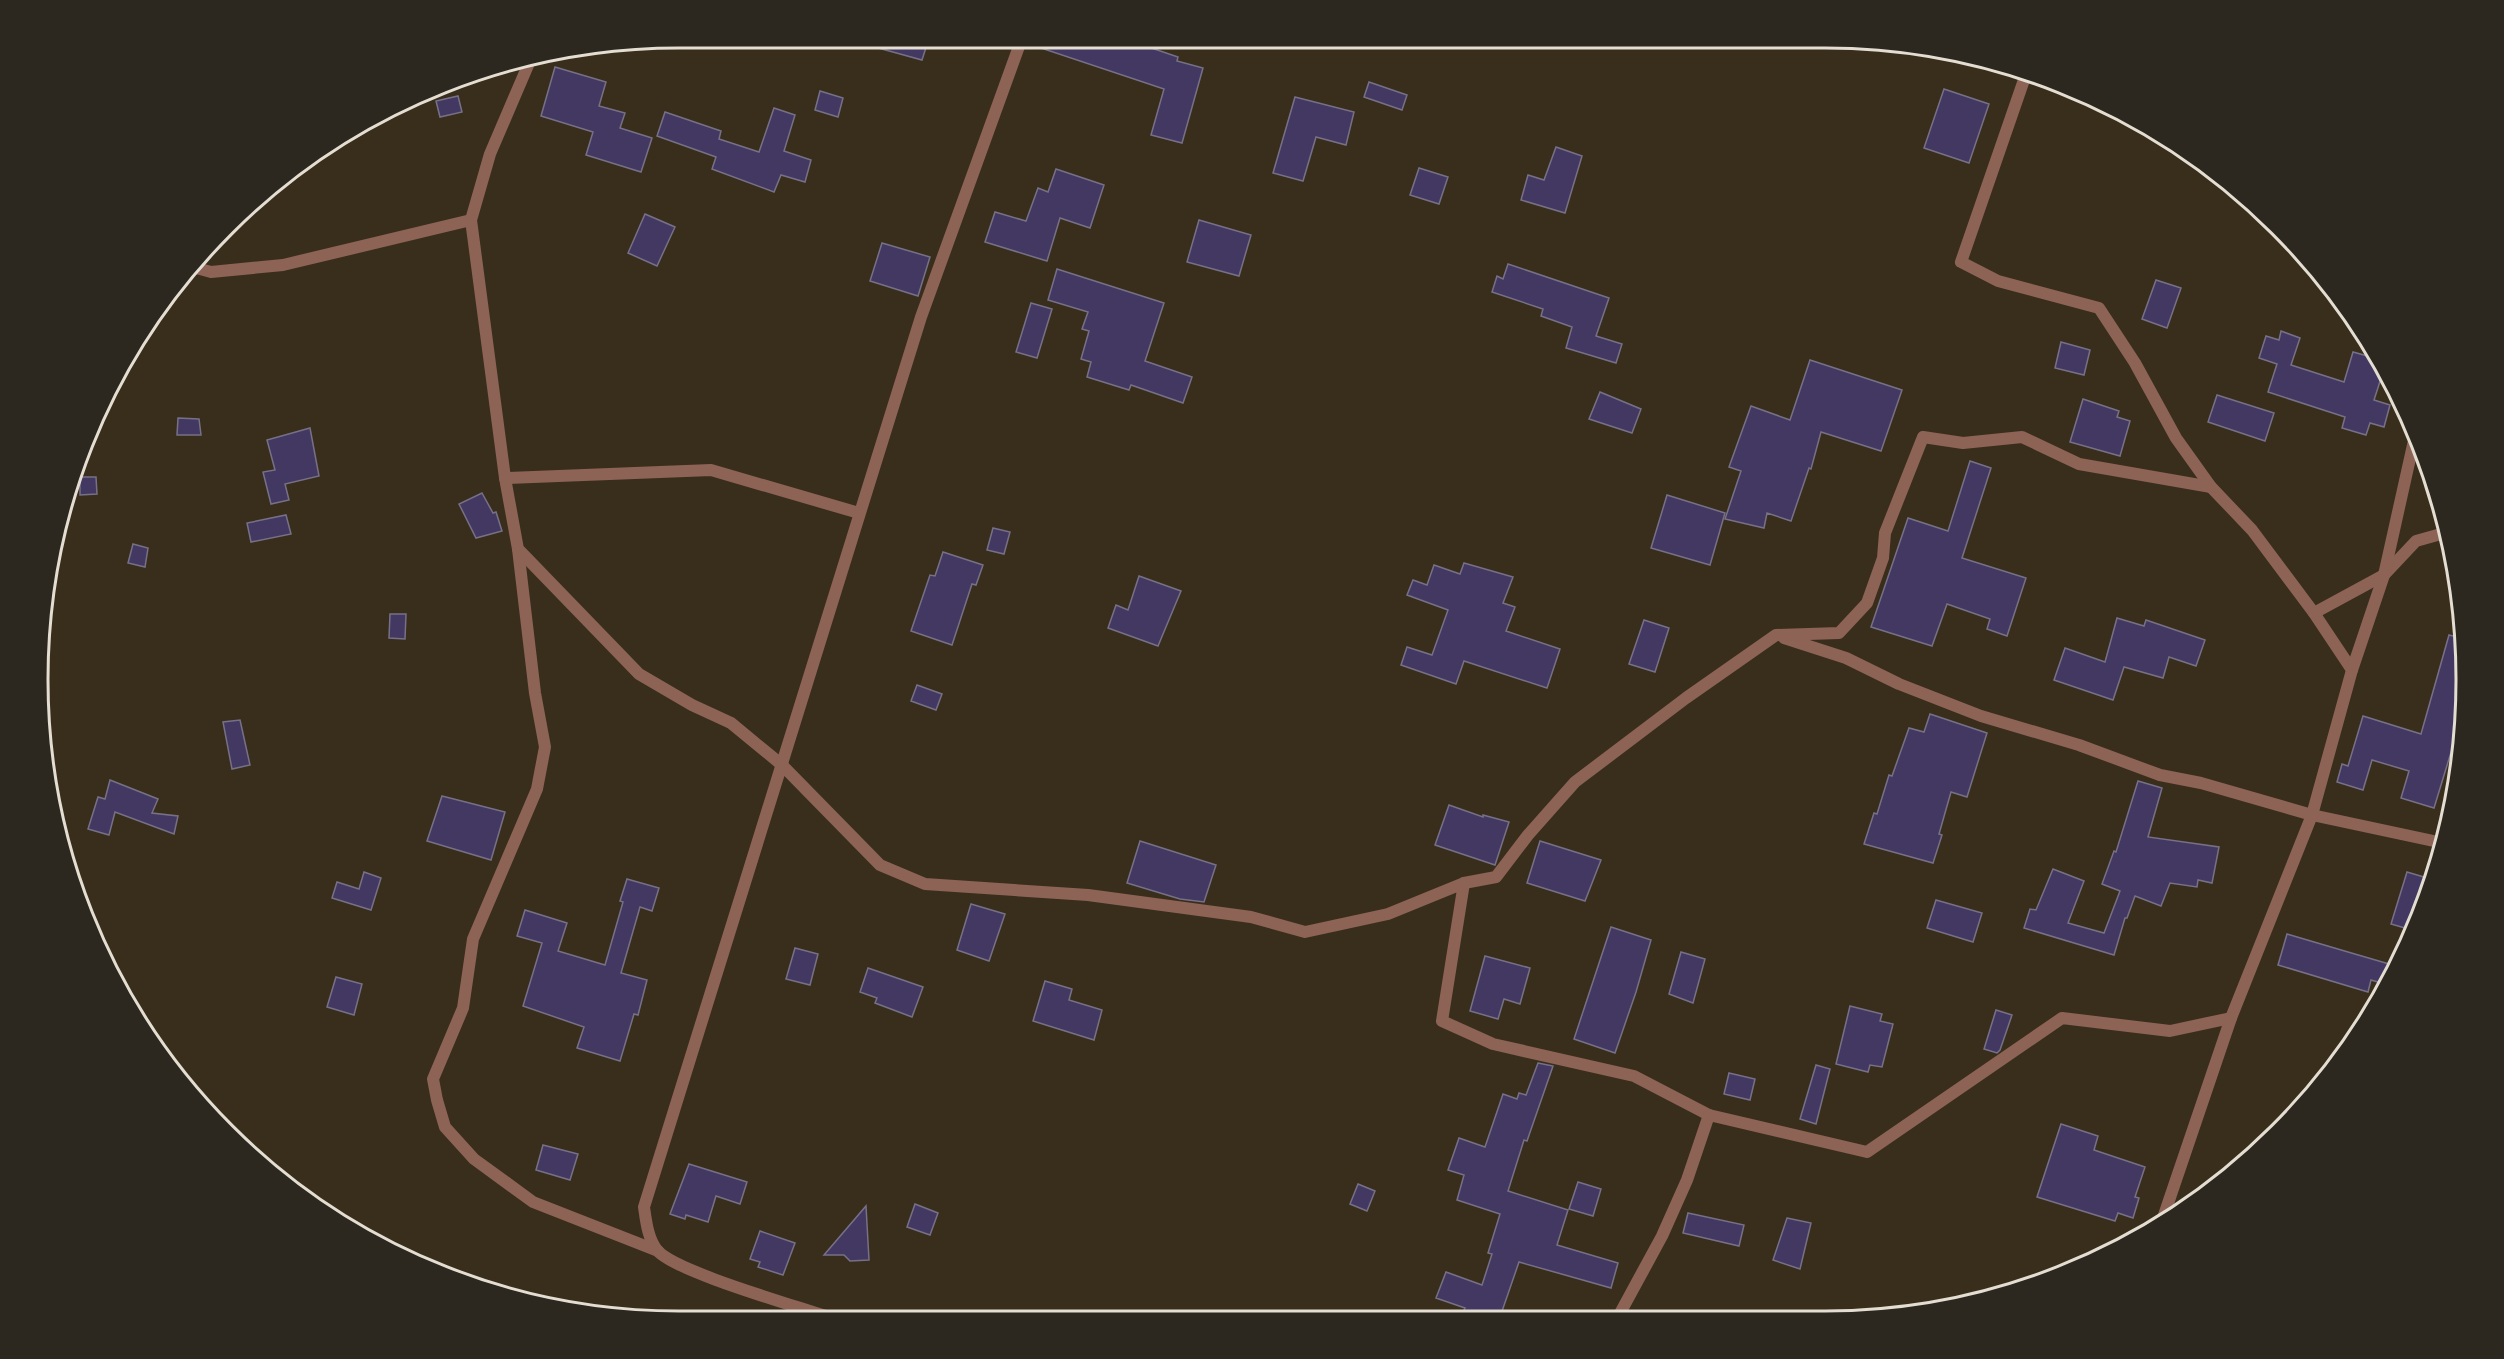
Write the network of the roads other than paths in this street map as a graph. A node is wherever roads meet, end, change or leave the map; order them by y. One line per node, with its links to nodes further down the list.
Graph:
1 (1018, 48): 9 (street)
2 (527, 67): 4 (street)
3 (2024, 81): 8 (street)
4 (471, 220): 5 (street); 7 (street)
5 (200, 269)
6 (2412, 449): 12 (street)
7 (505, 478): 9 (street); 11 (street)
8 (2211, 487): 13 (street); 14 (street)
9 (859, 513): 16 (street)
10 (2439, 535): 12 (street)
11 (518, 549): 16 (street); 23 (street)
12 (2384, 576): 13 (street); 15 (street)
13 (2314, 614): 15 (street)
14 (1776, 635): 17 (street); 19 (street)
15 (2352, 670): 17 (street)
16 (782, 765): 19 (street); 23 (street)
17 (2312, 815): 18 (street); 20 (street)
18 (2434, 841)
19 (1464, 884): 21 (street)
20 (2232, 1018): 21 (street); 22 (street)
21 (1708, 1115): 25 (street)
22 (2166, 1211)
23 (658, 1251): 24 (street)
24 (811, 1311)
25 (1620, 1311)

